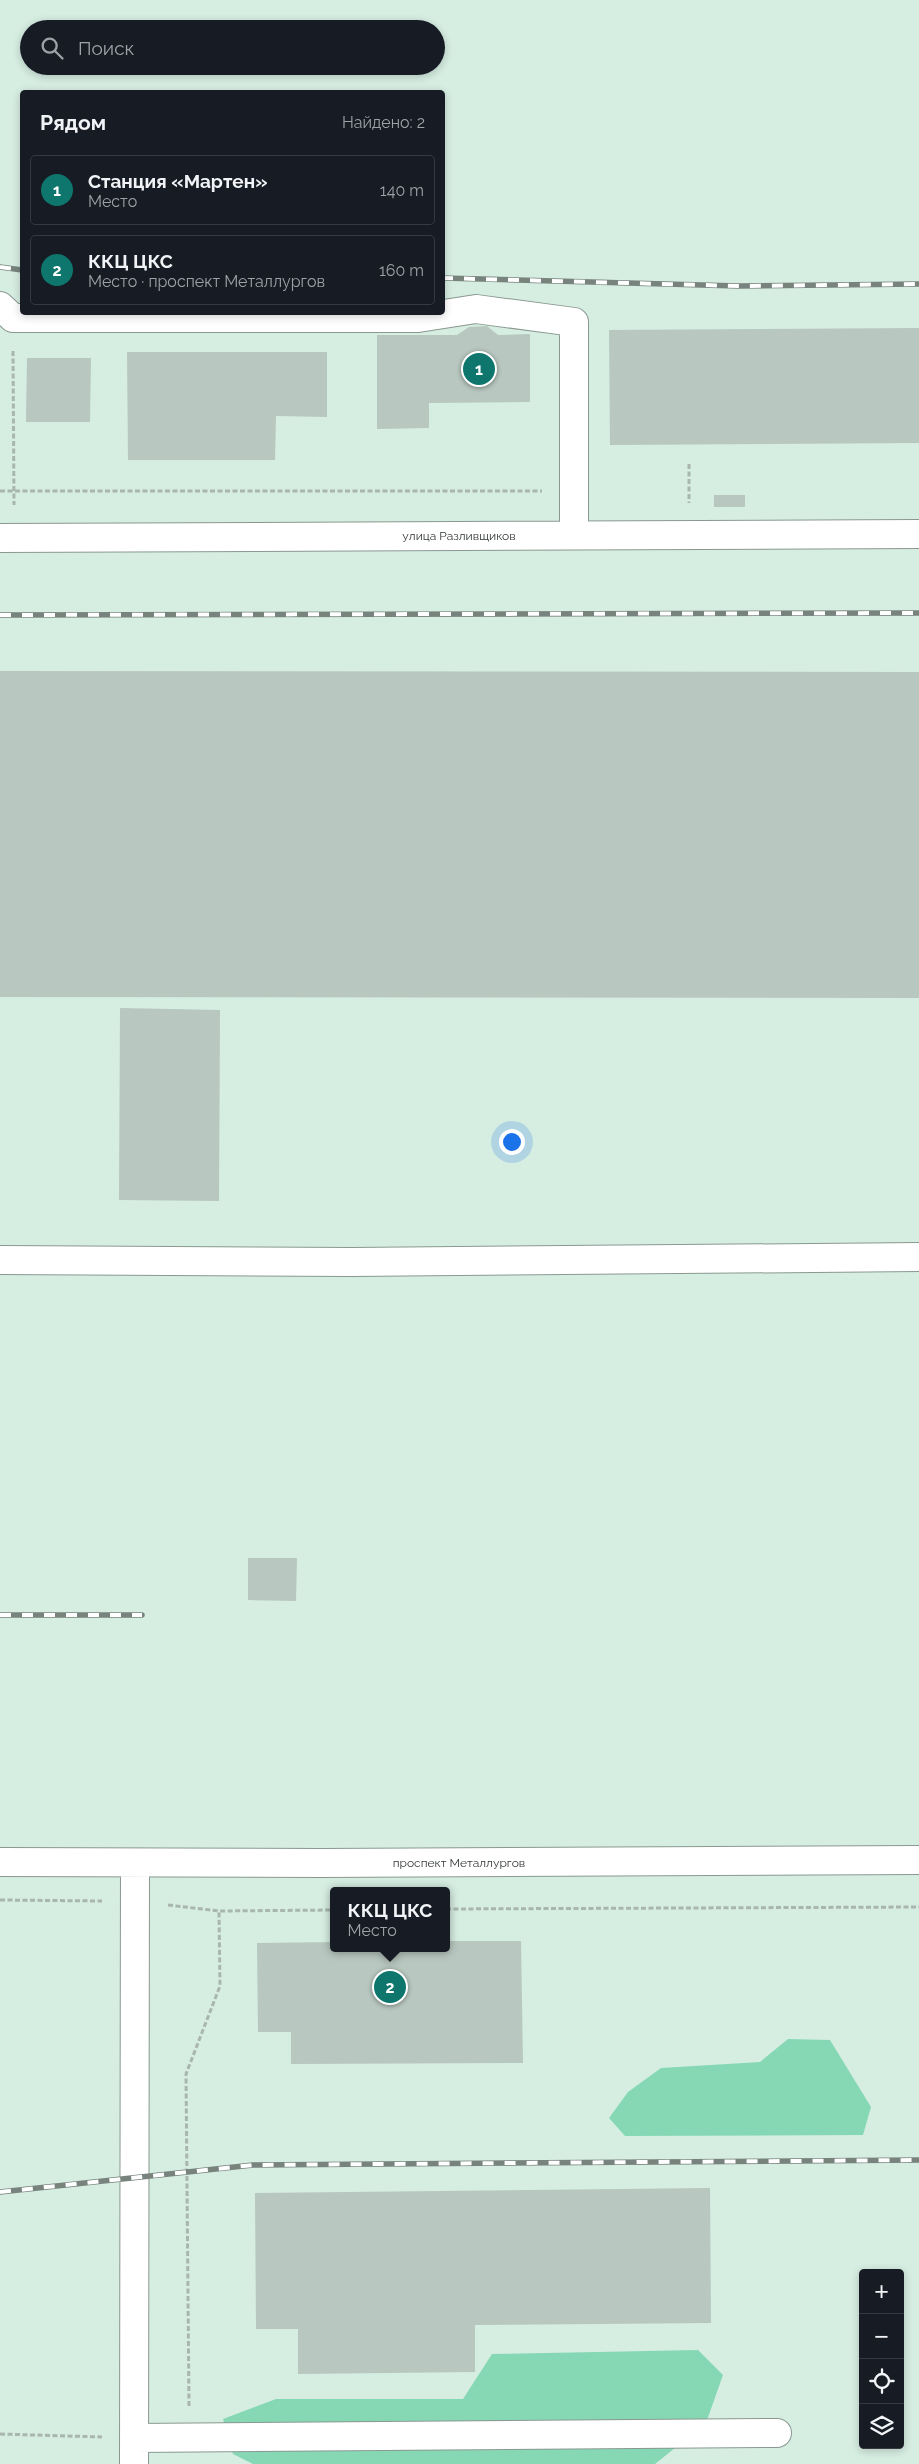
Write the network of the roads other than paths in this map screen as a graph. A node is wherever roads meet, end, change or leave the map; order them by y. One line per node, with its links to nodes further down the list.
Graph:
1 (7, 312): 2 (street)
2 (20, 312)
3 (445, 314): 7 (street)
4 (212, 315): 5 (street)
5 (437, 315)
6 (919, 534): 7 (street, улица Разливщиков)
7 (574, 536): 8 (street, улица Разливщиков)
8 (7, 538)
9 (919, 1257): 10 (street)
10 (0, 1260)
11 (919, 1860): 13 (street, проспект Металлургов)
12 (0, 1862): 13 (street, проспект Металлургов)
13 (135, 1863): 15 (street)
14 (777, 2433): 15 (street)
15 (134, 2451)

